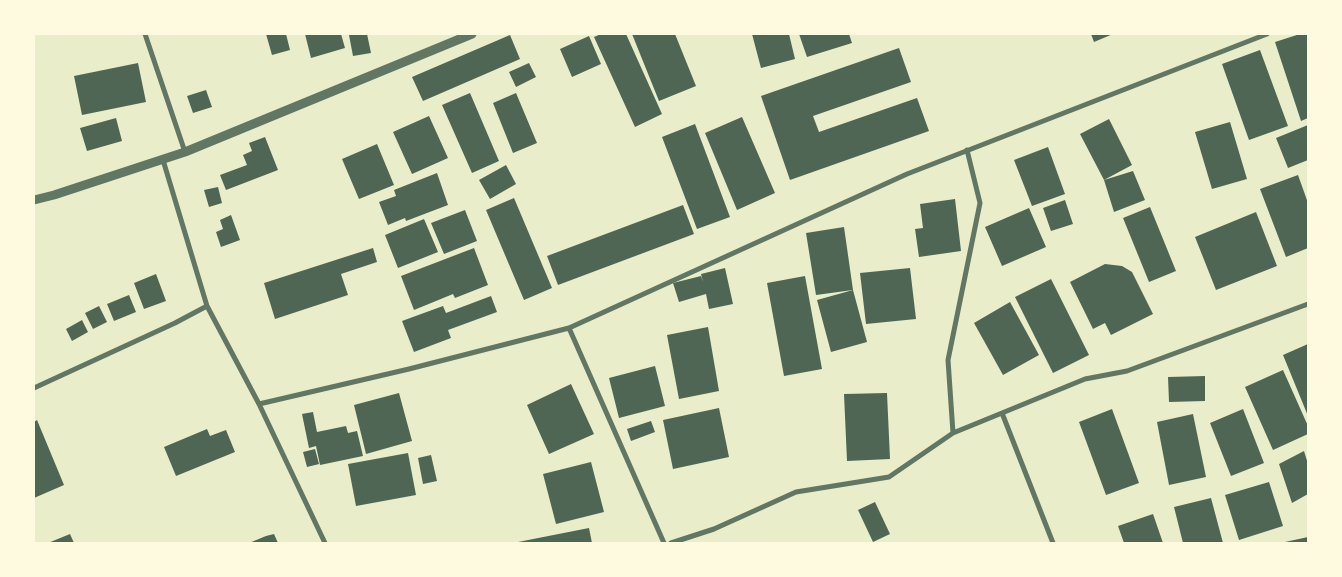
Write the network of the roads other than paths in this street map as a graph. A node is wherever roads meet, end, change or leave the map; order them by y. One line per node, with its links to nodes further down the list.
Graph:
1 (145, 34): 5 (street)
2 (472, 34): 5 (street)
3 (1267, 34): 4 (street)
4 (967, 150): 10 (street); 14 (street)
5 (185, 152): 6 (street)
6 (163, 160): 7 (street); 9 (street)
7 (34, 200)
8 (1308, 304): 13 (street)
9 (207, 306): 11 (street); 12 (street)
10 (569, 328): 12 (street); 16 (street)
11 (34, 388)
12 (258, 404): 15 (street)
13 (1002, 413): 14 (street); 18 (street)
14 (953, 433): 17 (street)
15 (325, 543)
16 (664, 543)
17 (671, 543)
18 (1054, 543)

